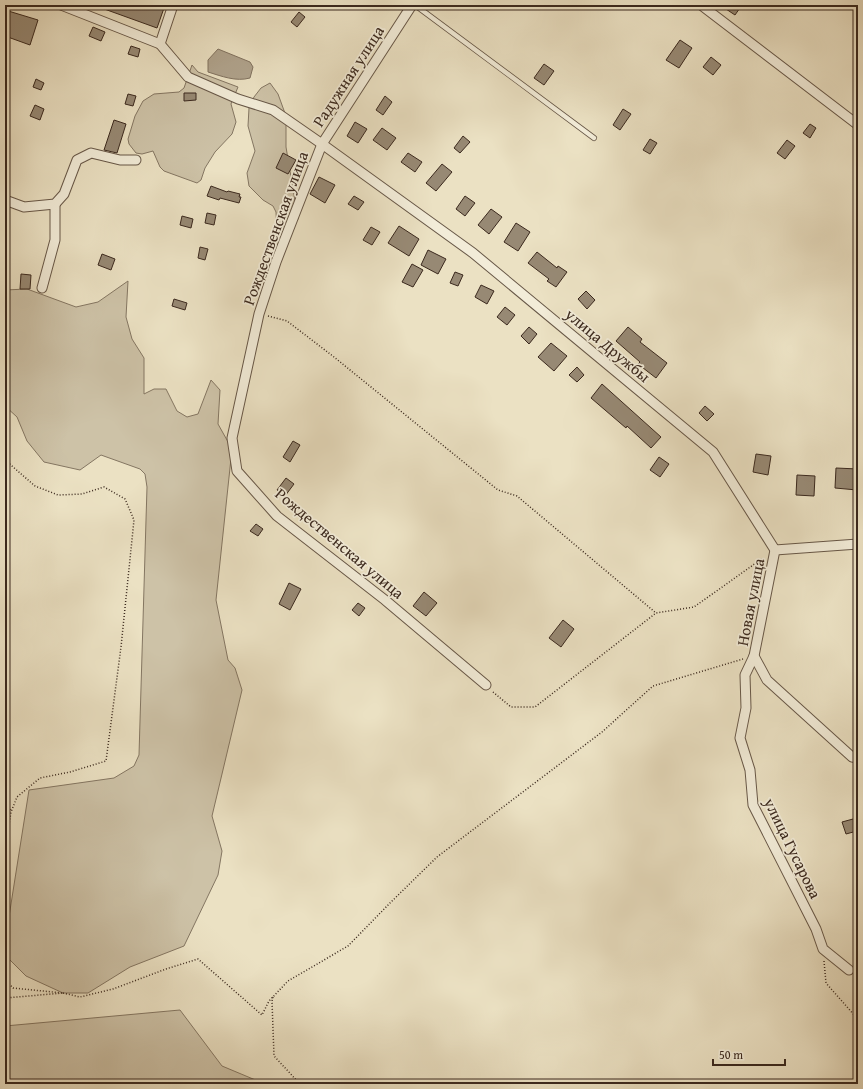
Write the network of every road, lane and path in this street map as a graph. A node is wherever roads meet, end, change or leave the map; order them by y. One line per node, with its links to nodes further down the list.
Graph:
1 (61, 5): 5 (street)
2 (173, 5): 5 (street)
3 (413, 5): 7 (lane); 8 (street, Радужная улица)
4 (701, 5): 6 (street)
5 (160, 44): 8 (street, улица Дружбы)
6 (858, 125)
7 (594, 138)
8 (322, 144): 13 (street, Рождественская улица); 16 (street, улица Дружбы)
9 (136, 160): 11 (street)
10 (5, 200): 11 (street)
11 (55, 204): 12 (street)
12 (42, 288)
13 (259, 314): 17 (path); 19 (street, Рождественская улица)
14 (5, 460): 22 (path)
15 (858, 544): 16 (street)
16 (775, 550): 17 (path); 18 (street, Новая улица)
17 (656, 613): 19 (path)
18 (754, 656): 20 (street, Новая улица); 24 (street, улица Гусарова); 28 (path)
19 (486, 685)
20 (858, 758)
21 (5, 795): 22 (path)
22 (11, 812): 23 (path)
23 (5, 849)
24 (823, 949): 25 (street); 30 (path)
25 (849, 970)
26 (5, 979): 27 (path)
27 (64, 993): 28 (path); 29 (path)
28 (274, 995): 31 (path)
29 (5, 998)
30 (858, 1024)
31 (300, 1084)

